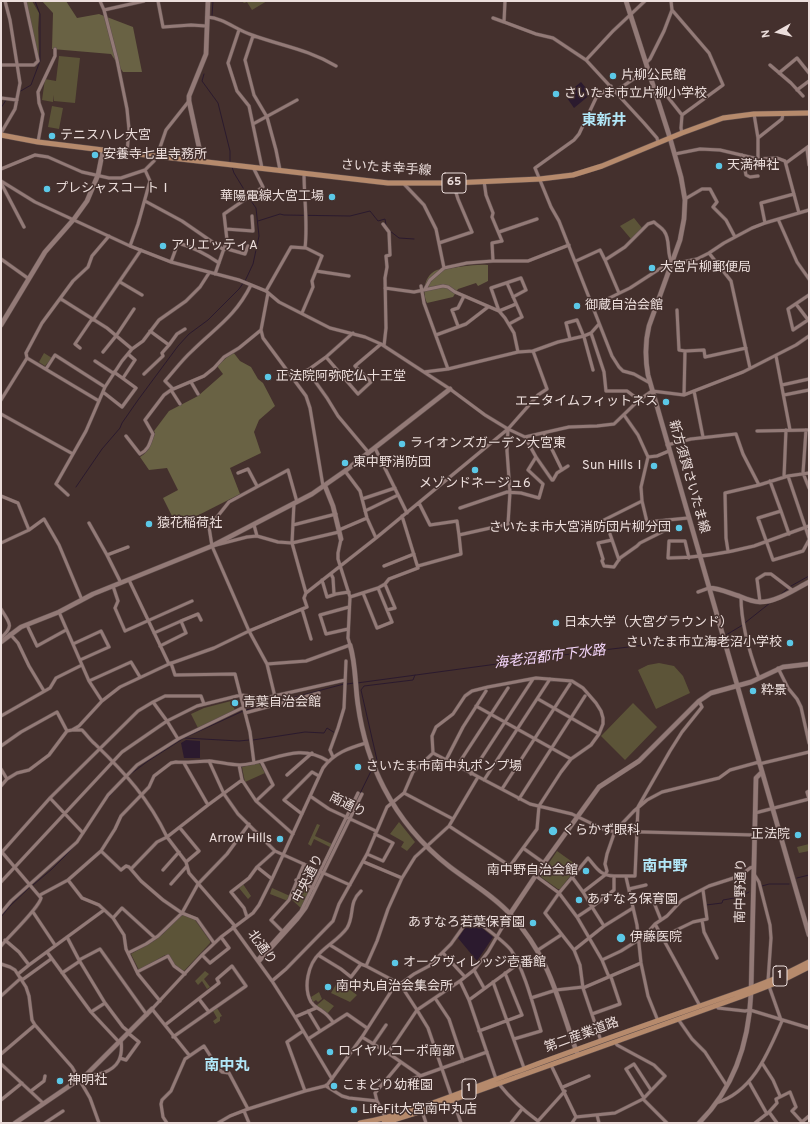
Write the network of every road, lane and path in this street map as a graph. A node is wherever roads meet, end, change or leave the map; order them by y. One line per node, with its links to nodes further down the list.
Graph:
1 (5, 1): 24 (street)
2 (25, 1): 24 (street)
3 (100, 1): 11 (street)
4 (144, 1): 11 (street)
5 (158, 1): 17 (street)
6 (208, 1): 14 (street)
7 (505, 1): 16 (street)
8 (626, 1): 13 (street, 新方須賀さいたま線)
9 (645, 1): 13 (street)
10 (671, 1): 12 (street)
11 (104, 10): 54 (street)
12 (672, 10): 22 (street); 43 (street)
13 (630, 14): 21 (street); 22 (street, 新方須賀さいたま線)
14 (210, 17): 17 (street); 18 (street)
15 (493, 18): 16 (street)
16 (504, 22): 21 (street)
17 (206, 26): 39 (street)
18 (239, 30): 19 (street); 45 (street)
19 (253, 36): 26 (street); 44 (street)
20 (54, 49): 50 (street)
21 (586, 60): 31 (street)
22 (646, 63): 27 (street, 新方須賀さいたま線)
23 (1, 65): 24 (street)
24 (18, 65): 37 (street)
25 (770, 65): 28 (street)
26 (336, 66)
27 (648, 69): 33 (street); 34 (street, 新方須賀さいたま線)
28 (779, 73): 29 (street); 32 (street)
29 (809, 73)
30 (809, 81): 32 (street)
31 (611, 86): 33 (street); 70 (street)
32 (797, 90): 35 (street)
33 (616, 92): 51 (street)
34 (656, 93): 43 (street); 48 (street, 新方須賀さいたま線)
35 (803, 96)
36 (4, 99): 37 (street)
37 (17, 100): 47 (street)
38 (297, 100): 44 (street)
39 (189, 102): 57 (street); 59 (street)
40 (809, 113): 42 (main road, さいたま幸手線 / 65)
41 (754, 114): 42 (main road, さいたま幸手線 / 65); 46 (main road, さいたま幸手線 / 65); 49 (street)
42 (783, 114): 49 (street)
43 (682, 115): 46 (street)
44 (267, 117): 45 (street); 66 (street)
45 (253, 124): 63 (street)
46 (682, 133): 48 (main road, さいたま幸手線 / 65)
47 (1, 134): 50 (main road, さいたま幸手線 / 65)
48 (670, 138): 51 (main road, さいたま幸手線 / 65); 55 (street, 新方須賀さいたま線)
49 (758, 138): 58 (street)
50 (38, 142): 53 (main road, さいたま幸手線 / 65)
51 (658, 142): 70 (main road, さいたま幸手線 / 65)
52 (808, 148): 60 (street); 61 (street)
53 (103, 150): 54 (main road, さいたま幸手線 / 65); 68 (street)
54 (127, 153): 57 (main road, さいたま幸手線 / 65)
55 (675, 154): 56 (street); 77 (street, 新方須賀さいたま線)
56 (742, 155): 58 (street); 69 (street)
57 (157, 156): 59 (main road, さいたま幸手線 / 65); 65 (street)
58 (758, 158): 60 (street)
59 (202, 161): 62 (main road, さいたま幸手線 / 65)
60 (786, 163): 76 (street)
61 (809, 165)
62 (253, 167): 63 (main road, さいたま幸手線 / 65); 88 (street)
63 (262, 168): 66 (main road, さいたま幸手線 / 65)
64 (1, 169): 68 (street)
65 (144, 170): 68 (street); 78 (street)
66 (280, 170): 67 (main road, さいたま幸手線 / 65)
67 (304, 173): 74 (main road, さいたま幸手線 / 65); 96 (street)
68 (98, 175): 83 (street)
69 (758, 176)
70 (540, 179): 71 (main road, さいたま幸手線 / 65); 93 (street)
71 (484, 181): 73 (main road, さいたま幸手線 / 65); 89 (street)
72 (1, 182): 75 (street); 83 (street)
73 (453, 183): 74 (main road, さいたま幸手線 / 65); 92 (street)
74 (404, 184): 92 (street)
75 (2, 189): 87 (street)
76 (794, 194): 80 (street); 85 (street)
77 (684, 199): 91 (street); 106 (street, 新方須賀さいたま線)
78 (145, 201): 94 (street); 97 (street)
79 (809, 210): 80 (street)
80 (799, 214): 84 (street)
81 (252, 216): 88 (street)
82 (537, 219): 89 (street)
83 (74, 220): 90 (street); 112 (street)
84 (778, 220): 85 (street); 113 (street)
85 (765, 223): 91 (street)
86 (383, 224): 118 (street)
87 (24, 226)
88 (226, 229): 97 (street)
89 (499, 232): 102 (street)
90 (109, 236): 94 (street); 127 (street)
91 (735, 237): 99 (street)
92 (440, 243): 107 (street)
93 (569, 245): 102 (street); 103 (street)
94 (130, 246): 98 (street)
95 (248, 246): 97 (street)
96 (305, 248): 108 (street); 121 (street)
97 (224, 249): 105 (street)
98 (141, 250): 104 (street); 114 (street)
99 (709, 254): 106 (street); 155 (street)
100 (1, 259): 112 (street)
101 (605, 260): 103 (street); 106 (street); 122 (street)
102 (493, 261): 107 (street)
103 (576, 261): 130 (street)
104 (171, 262): 105 (street); 109 (street)
105 (219, 263): 110 (street)
106 (672, 263): 122 (street); 178 (street, 新方須賀さいたま線)
107 (444, 268): 119 (street)
108 (316, 271): 111 (street); 135 (street)
109 (209, 273): 110 (street); 144 (street)
110 (215, 274): 116 (street)
111 (349, 276)
112 (29, 278): 140 (street)
113 (809, 279)
114 (120, 282): 123 (street); 136 (street)
115 (507, 283): 126 (street); 126 (street); 134 (street)
116 (251, 285): 121 (street); 182 (street)
117 (421, 286): 120 (street)
118 (385, 288): 120 (street); 153 (street)
119 (425, 290): 120 (street); 125 (street)
120 (421, 291): 147 (street)
121 (267, 292): 135 (street); 143 (street)
122 (619, 293): 130 (street)
123 (142, 295)
124 (809, 295): 129 (street)
125 (464, 296): 131 (street); 141 (street)
126 (513, 297): 128 (street)
127 (61, 299): 136 (street); 164 (street)
128 (516, 304): 134 (street); 138 (street)
129 (796, 304): 137 (street); 137 (street)
130 (593, 306): 139 (street)
131 (488, 307): 134 (street); 141 (street)
132 (134, 309): 148 (street)
133 (678, 310): 158 (street)
134 (499, 311): 138 (street)
135 (302, 313): 145 (street)
136 (93, 320): 148 (street); 154 (street)
137 (808, 320)
138 (509, 324): 160 (street)
139 (599, 324): 146 (street); 178 (street)
140 (1, 325)
141 (458, 326): 147 (street)
142 (185, 329): 152 (street)
143 (261, 330): 176 (street); 177 (street)
144 (150, 331): 152 (street); 156 (street)
145 (353, 333): 153 (street); 163 (street)
146 (591, 333): 150 (street); 191 (street)
147 (436, 335): 168 (street)
148 (116, 336): 156 (street); 159 (street)
149 (809, 336): 162 (street)
150 (584, 337): 151 (street); 151 (street); 170 (street)
151 (570, 339): 157 (street)
152 (169, 345): 173 (street)
153 (382, 345): 163 (street); 171 (street)
154 (80, 348)
155 (746, 348): 158 (street); 166 (street)
156 (132, 349): 161 (street)
157 (533, 351): 160 (street); 196 (street)
158 (685, 351): 188 (street)
159 (103, 352)
160 (518, 352): 168 (street)
161 (128, 354): 172 (street); 174 (street)
162 (776, 356): 166 (street); 179 (street)
163 (326, 357): 169 (street)
164 (27, 358): 167 (street); 190 (street)
165 (95, 361): 172 (street)
166 (750, 368): 185 (street)
167 (46, 369): 180 (street); 192 (street)
168 (448, 369): 171 (street)
169 (307, 370): 176 (street); 207 (street)
170 (593, 370)
171 (424, 372): 181 (street)
172 (114, 373): 174 (street); 180 (street)
173 (144, 374)
174 (123, 378): 186 (street)
175 (809, 379): 179 (street)
176 (294, 380): 223 (street)
177 (191, 382): 182 (street); 187 (street)
178 (650, 383): 184 (street, 新方須賀さいたま線)
179 (782, 385): 189 (street)
180 (105, 386): 186 (street)
181 (450, 389): 196 (street); 205 (street)
182 (172, 390): 193 (street); 201 (street)
183 (809, 390): 189 (street)
184 (652, 391): 188 (street); 191 (street); 204 (street, 新方須賀さいたま線)
185 (694, 391): 188 (street); 203 (street)
186 (103, 392): 192 (street)
187 (198, 394)
188 (684, 395)
189 (784, 395): 197 (street)
190 (1, 400)
191 (639, 400): 195 (street)
192 (99, 401): 208 (street)
193 (180, 404)
194 (1, 414): 208 (street)
195 (624, 415): 200 (street); 209 (street)
196 (508, 429): 202 (street); 226 (street); 233 (street)
197 (788, 430): 198 (street); 199 (street); 219 (street)
198 (808, 430): 211 (street)
199 (757, 431)
200 (544, 433): 202 (street); 214 (street)
201 (126, 436)
202 (525, 437): 210 (street)
203 (703, 437): 204 (street); 221 (street)
204 (667, 445): 206 (street, 新方須賀さいたま線)
205 (375, 448): 207 (street); 224 (street)
206 (669, 451): 209 (street); 241 (street, 新方須賀さいたま線)
207 (369, 453): 215 (street)
208 (73, 454): 227 (street)
209 (648, 457): 231 (street)
210 (536, 458): 214 (street); 226 (street)
211 (804, 462): 212 (street); 217 (street)
212 (809, 462)
213 (568, 466): 214 (street)
214 (562, 470)
215 (345, 471): 223 (street); 230 (street)
216 (238, 473): 222 (street)
217 (803, 473): 218 (street); 219 (street); 225 (street)
218 (809, 473)
219 (786, 477): 220 (street); 247 (street)
220 (770, 481): 221 (street); 235 (street)
221 (759, 485): 263 (street)
222 (257, 486): 232 (street); 261 (street)
223 (324, 486): 232 (street); 238 (street)
224 (395, 488): 228 (street); 230 (street)
225 (809, 488)
226 (510, 492): 234 (street); 252 (street)
227 (68, 495)
228 (398, 495): 236 (street); 237 (street)
229 (1, 496): 248 (street)
230 (362, 499): 236 (street)
231 (642, 501): 242 (street); 244 (street)
232 (295, 502): 245 (street); 246 (street)
233 (418, 503): 237 (street); 252 (street)
234 (460, 508)
235 (781, 510): 251 (street); 258 (street)
236 (365, 511): 240 (street)
237 (407, 513): 239 (street)
238 (336, 514): 246 (street); 249 (street)
239 (402, 516): 254 (street); 264 (street)
240 (367, 518): 249 (street); 254 (street)
241 (688, 518): 242 (street); 266 (street, 新方須賀さいたま線)
242 (666, 520): 268 (street)
243 (90, 523): 265 (street)
244 (598, 524)
245 (254, 525): 253 (street); 261 (street)
246 (293, 525): 260 (street)
247 (807, 527): 251 (street); 256 (street)
248 (29, 530): 259 (street); 289 (street)
249 (339, 531): 255 (street); 260 (street)
250 (610, 534): 257 (street)
251 (789, 534): 258 (street)
252 (459, 535): 270 (street)
253 (258, 536): 260 (street); 261 (street)
254 (376, 538): 271 (street)
255 (341, 539): 271 (street)
256 (809, 539): 258 (street)
257 (612, 540): 268 (street); 268 (street)
258 (766, 542): 263 (street)
259 (1, 543)
260 (292, 543): 284 (street)
261 (212, 546): 273 (street); 303 (street)
262 (128, 547): 265 (street)
263 (728, 551): 266 (street)
264 (414, 554): 269 (street); 270 (street)
265 (107, 555): 276 (street)
266 (700, 556): 267 (street); 280 (street, 新方須賀さいたま線)
267 (689, 558): 267 (street)
268 (619, 560)
269 (384, 566)
270 (418, 566): 277 (street)
271 (340, 567): 272 (street); 282 (street)
272 (331, 574): 274 (street); 286 (street)
273 (129, 580): 276 (street); 298 (street)
274 (322, 580): 284 (street); 286 (street)
275 (809, 582): 281 (street)
276 (120, 583): 278 (street)
277 (385, 584): 279 (street); 295 (street)
278 (113, 586): 289 (street); 298 (street)
279 (378, 588): 285 (street); 295 (street)
280 (709, 588): 283 (street); 288 (street); 326 (street, 新方須賀さいたま線)
281 (792, 590): 291 (street); 291 (street)
282 (349, 592): 286 (street); 287 (street)
283 (698, 592)
284 (306, 593): 294 (street)
285 (363, 593): 287 (street); 295 (street)
286 (334, 594)
287 (350, 597): 292 (street)
288 (741, 597): 291 (street); 320 (street)
289 (82, 600): 296 (street)
290 (192, 601): 298 (street)
291 (760, 602)
292 (349, 607): 301 (street); 301 (street)
293 (1, 609): 306 (street)
294 (302, 609): 303 (street); 307 (street)
295 (387, 610)
296 (58, 612): 300 (street); 302 (street)
297 (201, 620): 299 (street)
298 (148, 621): 304 (street)
299 (181, 621): 304 (street); 311 (street)
300 (26, 624): 302 (street); 305 (street)
301 (348, 629): 310 (street)
302 (66, 630): 309 (street)
303 (250, 631): 314 (street); 315 (street)
304 (154, 633): 311 (street)
305 (10, 634): 308 (street); 329 (street)
306 (1, 638)
307 (311, 639)
308 (1, 642)
309 (73, 644): 312 (street); 312 (street)
310 (350, 645): 315 (street); 354 (street)
311 (160, 646): 314 (street)
312 (80, 660): 317 (street)
313 (346, 661): 323 (street)
314 (170, 664): 319 (street); 331 (street)
315 (267, 664): 333 (street)
316 (809, 664): 318 (street)
317 (82, 665): 324 (street); 329 (street)
318 (778, 668): 320 (street); 355 (street)
319 (140, 677): 324 (street); 336 (street)
320 (759, 678): 326 (street)
321 (533, 679): 322 (street); 347 (street); 361 (street)
322 (550, 679): 335 (street); 351 (street)
323 (345, 680): 328 (street); 362 (street)
324 (89, 681): 336 (street)
325 (570, 684): 341 (street)
326 (737, 686): 337 (street); 371 (street, 新方須賀さいたま線)
327 (508, 688): 343 (street)
328 (318, 690): 333 (street); 342 (street)
329 (44, 691): 344 (street)
330 (486, 691): 340 (street)
331 (241, 695): 334 (street); 339 (street); 342 (street)
332 (585, 696): 345 (street)
333 (275, 697): 334 (street)
334 (261, 699): 342 (street)
335 (538, 699): 341 (street); 348 (street)
336 (102, 701): 349 (street)
337 (699, 701): 399 (street); 404 (street)
338 (153, 702): 339 (street); 346 (street); 358 (street)
339 (204, 704): 346 (street)
340 (476, 706): 343 (street); 364 (street)
341 (555, 708): 345 (street); 353 (street)
342 (245, 710): 352 (street); 370 (street)
343 (491, 714): 347 (street); 373 (street)
344 (1, 716)
345 (571, 718): 351 (street); 357 (street)
346 (167, 721): 352 (street); 368 (street)
347 (504, 722): 348 (street); 376 (street)
348 (518, 729): 353 (street); 383 (street)
349 (72, 730): 350 (street); 358 (street)
350 (67, 731): 356 (street); 381 (street)
351 (599, 734): 363 (street)
352 (178, 739): 378 (street)
353 (535, 739): 357 (street); 385 (street)
354 (366, 743): 362 (street); 396 (street)
355 (809, 743)
356 (1, 746)
357 (551, 748): 363 (street); 393 (street)
358 (100, 749): 368 (street); 392 (street)
359 (809, 752): 371 (street)
360 (312, 753): 366 (street); 367 (street); 377 (street)
361 (433, 754): 364 (street); 387 (street)
362 (333, 757): 367 (street)
363 (571, 759): 398 (street)
364 (446, 760): 373 (street)
365 (208, 761): 369 (street); 372 (street); 388 (street)
366 (261, 761): 370 (street); 395 (street)
367 (328, 761): 379 (street)
368 (113, 762): 378 (street); 402 (street)
369 (184, 763): 390 (street); 397 (street)
370 (254, 763): 372 (street)
371 (759, 763): 375 (street, 新方須賀さいたま線); 399 (street)
372 (239, 765): 382 (street)
373 (457, 766): 376 (street)
374 (1, 769): 381 (street)
375 (762, 772): 400 (street, 新方須賀さいたま線); 401 (street, 南中野通り)
376 (471, 774): 380 (street)
377 (287, 775)
378 (126, 776): 390 (street); 412 (street)
379 (319, 776): 391 (street); 403 (street)
380 (478, 777): 383 (street); 406 (street)
381 (7, 779): 384 (street)
382 (242, 780): 388 (street); 395 (street)
383 (484, 780): 385 (street)
384 (1, 786)
385 (502, 789): 393 (street)
386 (809, 791): 394 (street)
387 (404, 793): 396 (street); 406 (street)
388 (224, 794): 397 (street); 407 (street)
389 (360, 794): 405 (street, 中央通り)
390 (143, 795): 416 (street); 419 (street)
391 (310, 796): 403 (street); 405 (street, 南通り)
392 (50, 798): 402 (street); 421 (street)
393 (518, 799): 398 (street)
394 (809, 799): 400 (street)
395 (256, 801): 414 (street)
396 (392, 802): 413 (street); 417 (street)
397 (208, 805): 409 (street)
398 (539, 806): 404 (street); 418 (street)
399 (638, 807): 410 (street); 411 (street)
400 (772, 809): 401 (street); 477 (street, 新方須賀さいたま線)
401 (754, 813): 415 (street, 南中野通り)
402 (65, 814): 412 (street); 430 (street)
403 (302, 814): 414 (street)
404 (577, 817): 410 (street); 427 (street)
405 (348, 818): 413 (street, 南通り); 435 (street, 中央通り)
406 (453, 819): 408 (street)
407 (249, 824): 420 (street); 449 (street)
408 (448, 826): 417 (street); 418 (street)
409 (180, 828): 416 (street); 425 (street)
410 (615, 831): 411 (street); 437 (street)
411 (638, 832): 415 (street); 441 (street)
412 (83, 833): 447 (street)
413 (376, 833): 424 (street); 424 (street, 南通り)
414 (293, 834): 423 (street)
415 (754, 835): 432 (street, 南中野通り)
416 (167, 837): 422 (street); 433 (street)
417 (426, 846): 442 (street); 466 (street)
418 (523, 848): 427 (street)
419 (100, 851): 433 (street); 444 (street)
420 (275, 851): 423 (street); 431 (street)
421 (1, 852): 430 (street)
422 (179, 852): 425 (street); 434 (street)
423 (284, 854): 428 (street); 443 (street)
424 (367, 854): 426 (street)
425 (186, 862): 429 (street, 北通り)
426 (364, 862): 442 (street); 450 (street)
427 (544, 863): 438 (street)
428 (304, 864): 435 (street); 445 (street)
429 (187, 866): 448 (street); 449 (street, 北通り)
430 (15, 867): 446 (street); 447 (street)
431 (257, 867): 443 (street); 467 (street)
432 (753, 867): 436 (street, 南中野通り); 454 (street)
433 (131, 869): 465 (street)
434 (163, 870)
435 (322, 872): 450 (street); 452 (street, 中央通り); 501 (street, 中央通り)
436 (753, 874): 523 (street); 527 (street, 南中野通り)
437 (605, 875): 439 (street); 440 (street); 456 (street)
438 (536, 876): 457 (street); 466 (street)
439 (614, 876): 441 (street); 460 (street)
440 (572, 877): 456 (street); 457 (street)
441 (626, 877): 453 (street)
442 (402, 878): 508 (street)
443 (272, 879): 467 (street)
444 (68, 880): 458 (street); 462 (street)
445 (296, 880): 452 (street); 475 (street)
446 (1, 882)
447 (30, 884): 458 (street); 464 (street)
448 (171, 884)
449 (198, 884): 465 (street); 474 (street, 北通り)
450 (350, 885): 519 (street)
451 (646, 885): 453 (street)
452 (313, 888): 475 (street, 中央通り)
453 (628, 889): 461 (street)
454 (703, 890): 470 (street); 471 (street)
455 (361, 891): 488 (street)
456 (583, 892): 460 (street)
457 (560, 893): 468 (street); 476 (street)
458 (40, 895): 463 (street)
459 (653, 900): 470 (street)
460 (592, 907): 468 (street); 473 (street)
461 (633, 908): 473 (street); 484 (street)
462 (104, 910): 469 (street); 478 (street)
463 (33, 912): 485 (street); 487 (street)
464 (1, 913)
465 (182, 913): 483 (street); 486 (street)
466 (510, 914): 480 (street); 490 (street)
467 (248, 917): 474 (street)
468 (577, 917): 481 (street)
469 (113, 918): 483 (street); 493 (street)
470 (661, 920): 472 (street)
471 (702, 920): 482 (street); 497 (street)
472 (655, 924): 482 (street); 484 (street)
473 (604, 926): 481 (street)
474 (234, 927): 479 (street); 501 (street, 北通り)
475 (282, 932): 501 (street, 中央通り)
476 (561, 934): 490 (street); 491 (street)
477 (809, 935)
478 (67, 937): 487 (street); 499 (street)
479 (221, 937): 486 (street); 495 (street)
480 (496, 937): 494 (street); 507 (street); 510 (street)
481 (590, 937): 491 (street); 500 (street)
482 (662, 937): 536 (street)
483 (155, 938): 493 (street)
484 (640, 939): 500 (street); 503 (street)
485 (5, 940): 489 (street); 505 (street)
486 (214, 943): 495 (street)
487 (55, 945): 492 (street)
488 (330, 945): 496 (street); 506 (street)
489 (1, 946)
490 (538, 950): 526 (street)
491 (574, 950): 524 (street)
492 (46, 952): 498 (street); 505 (street)
493 (128, 953): 511 (street)
494 (443, 953): 516 (street); 522 (street)
495 (202, 955): 515 (street)
496 (318, 955): 506 (street); 537 (street)
497 (717, 958)
498 (51, 959): 512 (street); 518 (street)
499 (79, 960): 512 (street); 534 (street); 545 (street)
500 (602, 960): 517 (street)
501 (258, 961): 519 (street, 北通り)
502 (809, 962): 523 (main road, 第二産業道路 / 1)
503 (641, 963): 517 (street); 550 (street)
504 (1, 964): 514 (street)
505 (29, 964): 514 (street)
506 (361, 964): 508 (street)
507 (518, 964): 513 (street); 530 (street)
508 (366, 966): 522 (street)
509 (809, 967): 523 (main road, 第二産業道路 / 1)
510 (474, 970): 516 (street); 525 (street)
511 (137, 972): 515 (street); 533 (street)
512 (62, 973): 542 (street)
513 (505, 973): 521 (street); 548 (street)
514 (18, 974): 518 (street)
515 (185, 974): 533 (street)
516 (465, 977): 520 (street)
517 (610, 977): 524 (street); 544 (street)
518 (22, 979): 528 (street); 552 (street)
519 (272, 981): 546 (street, 北通り)
520 (460, 981): 529 (street); 532 (street)
521 (493, 982): 525 (street); 548 (street)
522 (400, 984): 539 (street); 555 (street)
523 (768, 984): 527 (main road, 第二産業道路 / 1); 549 (street)
524 (583, 987): 526 (street); 544 (street)
525 (484, 988): 532 (street)
526 (556, 990): 530 (street); 570 (street)
527 (751, 990): 535 (main road, 第二産業道路 / 1); 536 (main road, 第二産業道路 / 1); 540 (street)
528 (1, 996)
529 (435, 998): 539 (street); 576 (street)
530 (531, 998): 564 (street)
531 (199, 999): 543 (street); 543 (street); 553 (street)
532 (469, 1000): 559 (street)
533 (160, 1001): 538 (street)
534 (105, 1003): 542 (street); 560 (street)
535 (716, 1005): 540 (street); 547 (main road, 第二産業道路 / 1)
536 (700, 1006): 550 (main road, 第二産業道路 / 1)
537 (316, 1008): 541 (street); 551 (street)
538 (152, 1009): 545 (street); 553 (street)
539 (417, 1010): 571 (street); 583 (street)
540 (750, 1010): 549 (street); 595 (street)
541 (308, 1011): 546 (street); 557 (street)
542 (91, 1012): 565 (street)
543 (209, 1012): 561 (street)
544 (592, 1014): 566 (street)
545 (146, 1015): 560 (street)
546 (295, 1017): 558 (street, 北通り)
547 (678, 1019): 567 (main road, 第二産業道路 / 1); 595 (street)
548 (508, 1020): 559 (street); 564 (street)
549 (782, 1020): 556 (street); 578 (street)
550 (658, 1021): 566 (main road, 第二産業道路 / 1)
551 (333, 1022): 555 (street); 557 (street)
552 (35, 1025): 572 (street); 588 (street)
553 (165, 1025): 561 (street)
554 (386, 1025): 568 (street)
555 (368, 1028): 562 (street)
556 (809, 1028)
557 (320, 1030): 563 (street)
558 (303, 1031): 563 (street, 北通り); 599 (street)
559 (479, 1031): 569 (street)
560 (129, 1033): 565 (street); 575 (street)
561 (174, 1037): 574 (street)
562 (362, 1037): 568 (street); 589 (street)
563 (308, 1038): 589 (street, 北通り)
564 (514, 1039): 582 (street)
565 (120, 1041): 575 (street); 584 (street)
566 (601, 1041): 570 (main road, 第二産業道路 / 1)
567 (615, 1042): 570 (main road, 第二産業道路 / 1); 573 (street)
568 (373, 1044): 571 (street)
569 (487, 1052): 576 (street); 591 (street)
570 (577, 1052): 581 (main road, 第二産業道路 / 1); 582 (main road, 第二産業道路 / 1)
571 (388, 1053): 577 (street)
572 (1, 1054)
573 (634, 1054): 580 (street); 597 (street)
574 (189, 1055): 609 (street); 620 (street)
575 (120, 1058): 584 (street)
576 (463, 1061): 583 (street)
577 (401, 1062): 586 (street); 605 (street)
578 (762, 1062): 593 (street); 601 (street)
579 (1, 1064): 592 (street)
580 (634, 1064): 597 (street); 603 (street)
581 (551, 1065): 591 (main road, 第二産業道路 / 1); 596 (street)
582 (524, 1068): 591 (main road, 第二産業道路 / 1)
583 (442, 1069): 586 (street); 602 (street)
584 (87, 1074): 588 (street)
585 (45, 1076): 598 (street)
586 (421, 1076): 590 (street)
587 (588, 1076): 596 (street)
588 (80, 1079): 606 (street); 619 (street)
589 (332, 1079): 594 (street)
590 (409, 1080)
591 (498, 1081): 602 (main road, 第二産業道路 / 1); 608 (street)
592 (22, 1082): 598 (street); 604 (street)
593 (749, 1082): 607 (street); 612 (street)
594 (326, 1086): 599 (street); 605 (street)
595 (727, 1086): 607 (street)
596 (563, 1087): 600 (street)
597 (652, 1090): 603 (street)
598 (31, 1091): 606 (street)
599 (305, 1091): 609 (street)
600 (565, 1091): 608 (street); 615 (street)
601 (780, 1096): 612 (street); 614 (street)
602 (452, 1098): 611 (main road, 第二産業道路 / 1); 616 (main road, 第二産業道路 / 1); 625 (street)
603 (644, 1098): 613 (street); 629 (street)
604 (1, 1100)
605 (377, 1101): 616 (street)
606 (44, 1102): 617 (street)
607 (716, 1103): 630 (street)
608 (522, 1109): 626 (street)
609 (246, 1110): 621 (street); 622 (street)
610 (64, 1111): 618 (street)
611 (422, 1112): 616 (main road, 第二産業道路 / 1); 624 (street)
612 (768, 1113): 631 (street); 632 (street)
613 (597, 1115): 615 (street); 628 (street)
614 (809, 1116)
615 (576, 1117): 627 (street)
616 (387, 1122): 623 (main road, 第二産業道路 / 1)
617 (15, 1123)
618 (45, 1123)
619 (99, 1123)
620 (167, 1123)
621 (218, 1123)
622 (249, 1123)
623 (360, 1123)
624 (426, 1123)
625 (461, 1123)
626 (511, 1123)
627 (572, 1123)
628 (599, 1123)
629 (667, 1123)
630 (699, 1123)
631 (755, 1123)
632 (777, 1123)

